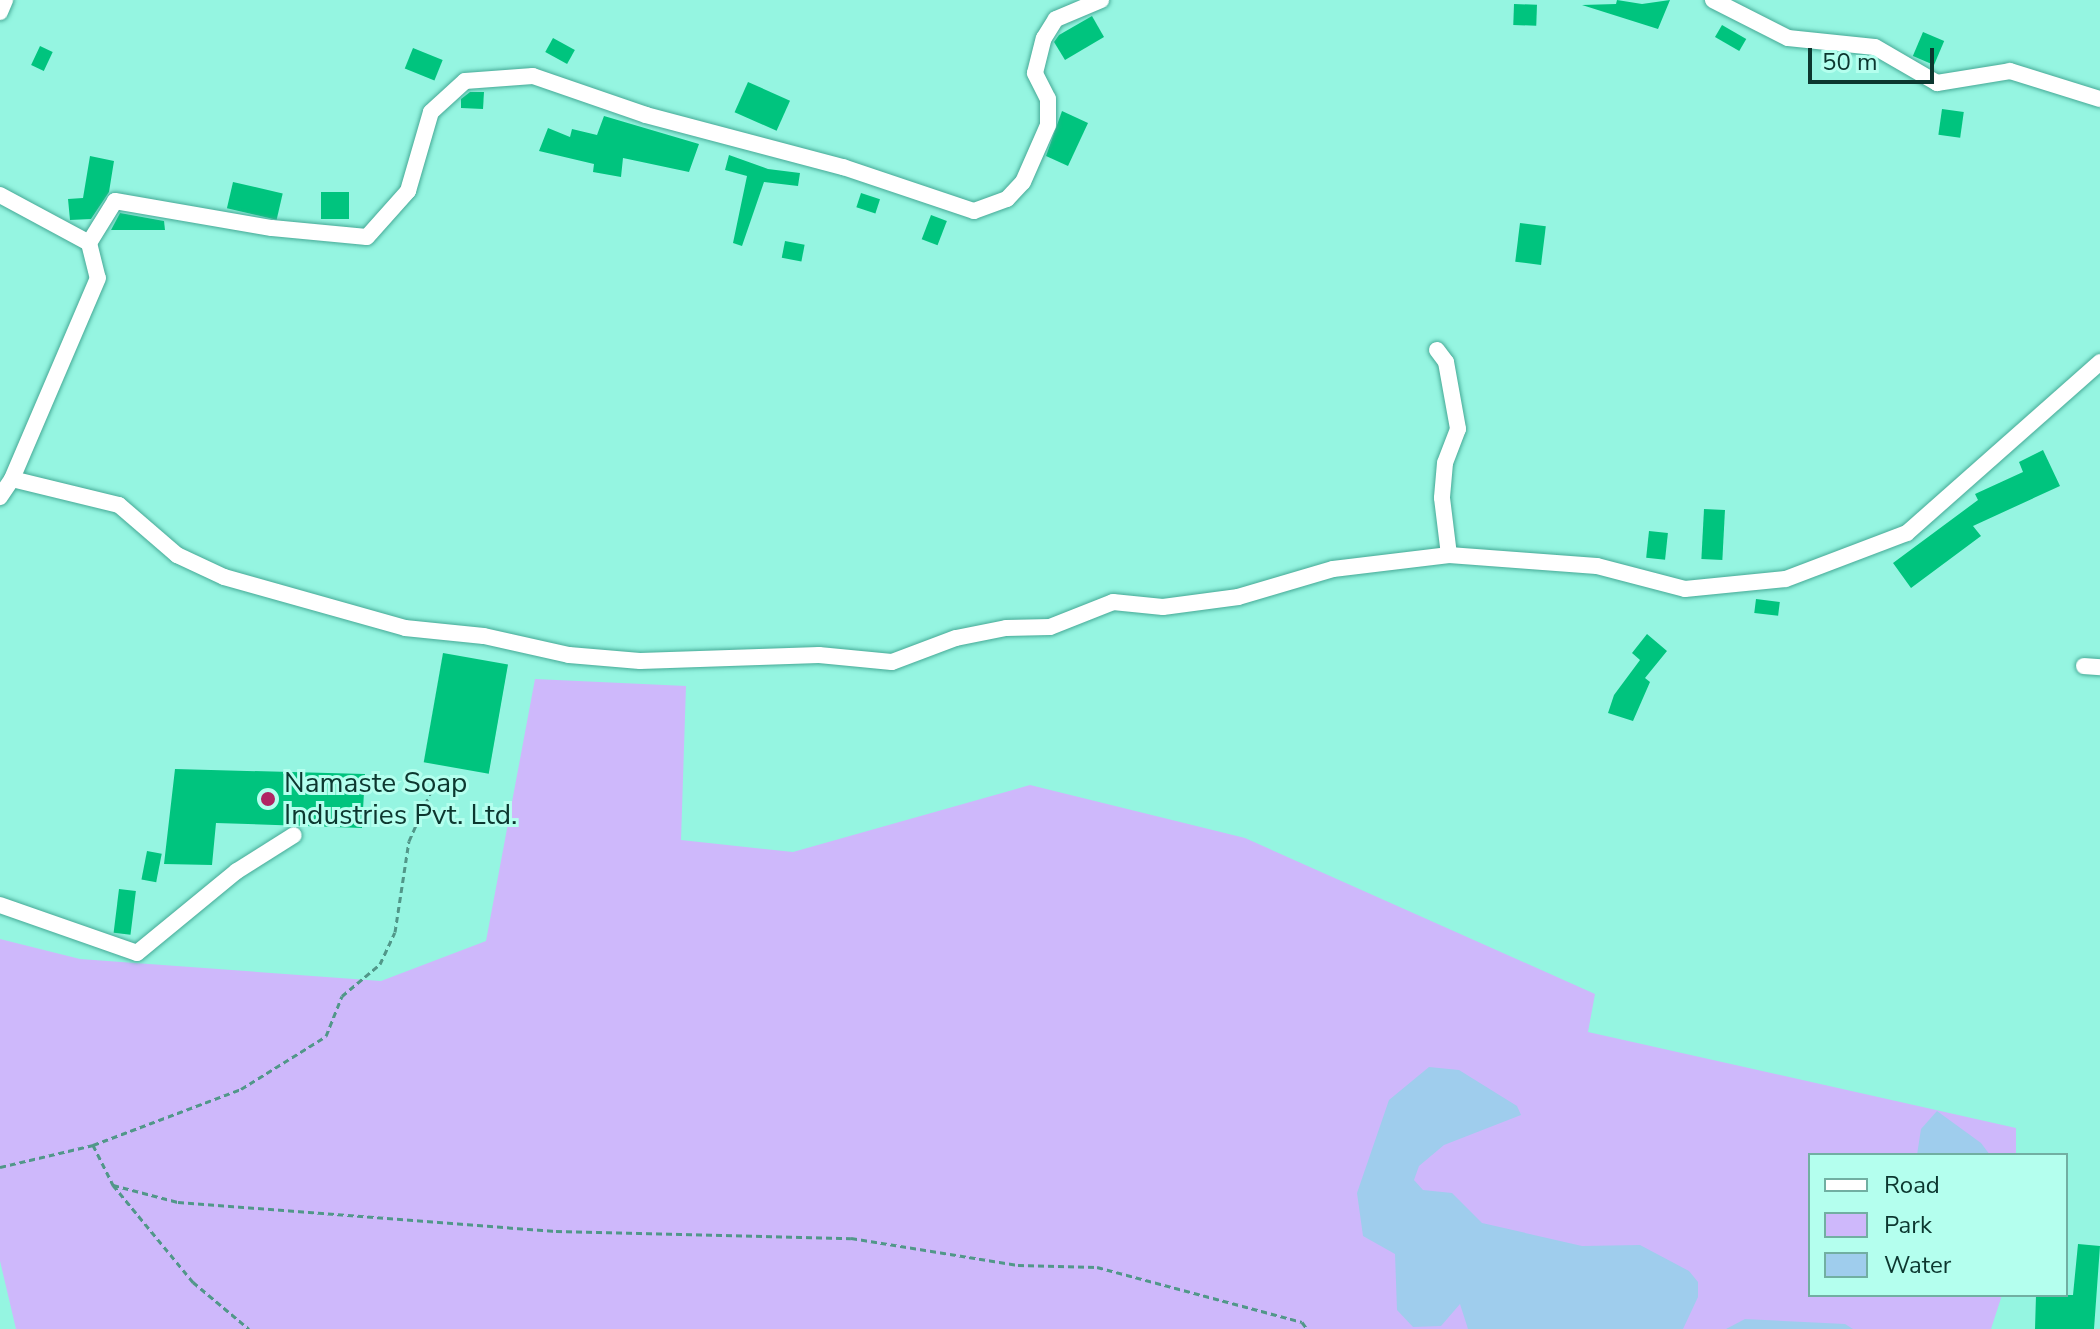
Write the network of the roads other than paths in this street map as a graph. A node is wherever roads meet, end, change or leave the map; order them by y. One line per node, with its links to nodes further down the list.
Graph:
1 (5, 0): 4 (street)
2 (1101, 0): 7 (street)
3 (1713, 0): 5 (street)
4 (0, 12)
5 (2100, 99)
6 (0, 195): 7 (street)
7 (89, 243): 10 (street)
8 (1437, 350): 12 (street)
9 (2100, 362): 12 (street)
10 (12, 479): 11 (street); 12 (street)
11 (0, 497)
12 (1449, 555)
13 (294, 835): 14 (street)
14 (0, 905)

